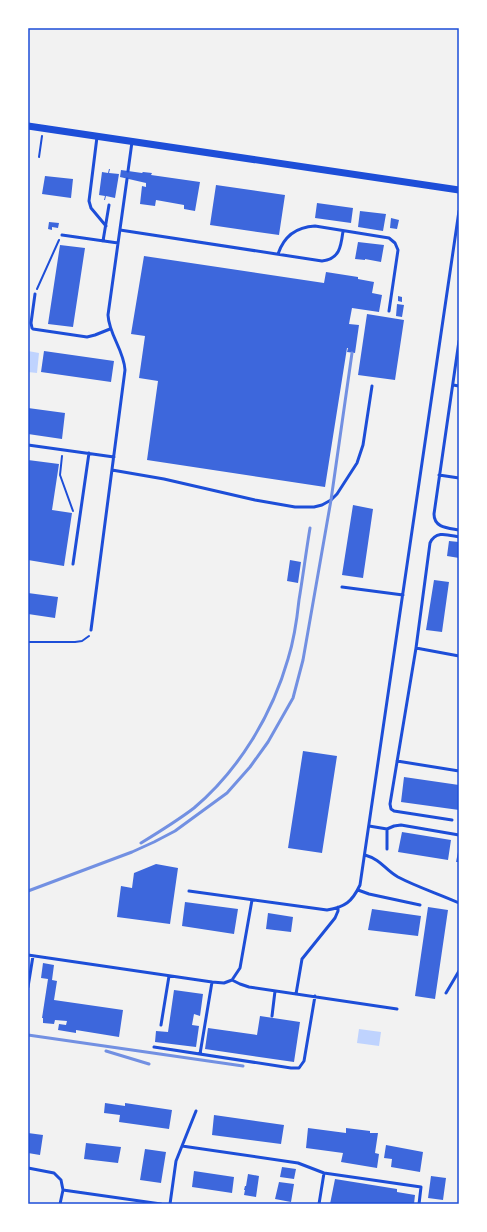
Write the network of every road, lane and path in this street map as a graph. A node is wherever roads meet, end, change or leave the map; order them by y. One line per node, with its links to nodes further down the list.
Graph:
1 (28, 126): 3 (street)
2 (42, 136): 5 (path)
3 (97, 137): 4 (street); 11 (lane)
4 (132, 142): 6 (lane); 8 (street)
5 (39, 157)
6 (128, 171)
7 (127, 179): 12 (lane)
8 (459, 190)
9 (109, 205): 11 (lane)
10 (459, 211): 38 (lane)
11 (106, 226): 15 (lane)
12 (120, 230): 16 (lane); 17 (lane)
13 (343, 231): 17 (lane); 17 (lane); 19 (lane)
14 (62, 235): 15 (lane); 18 (path)
15 (104, 241): 16 (lane)
16 (118, 243): 20 (lane)
17 (278, 254)
18 (35, 294): 20 (lane)
19 (389, 311)
20 (110, 329): 29 (lane)
21 (459, 341): 22 (lane)
22 (458, 361): 23 (lane)
23 (453, 385): 25 (lane); 31 (lane)
24 (372, 386): 30 (lane)
25 (459, 386)
26 (28, 445): 27 (lane)
27 (63, 450): 28 (lane); 33 (path)
28 (89, 453): 29 (lane); 33 (lane)
29 (114, 457): 30 (lane)
30 (112, 470): 39 (lane)
31 (439, 475): 32 (lane); 34 (lane)
32 (459, 478)
33 (80, 516): 36 (lane)
34 (459, 530)
35 (459, 537): 41 (lane)
36 (73, 564)
37 (342, 587): 38 (lane)
38 (403, 595): 46 (lane)
39 (91, 630): 40 (path)
40 (28, 642)
41 (416, 648): 42 (lane); 43 (lane)
42 (459, 656)
43 (398, 761): 44 (lane); 45 (lane)
44 (459, 771)
45 (452, 820)
46 (369, 826): 47 (lane); 50 (lane)
47 (387, 829): 48 (lane); 49 (lane)
48 (459, 835)
49 (387, 849)
50 (365, 855): 51 (lane); 54 (lane)
51 (358, 890): 55 (lane); 56 (lane)
52 (189, 891): 53 (lane)
53 (252, 900): 56 (lane); 61 (lane)
54 (459, 903)
55 (420, 905)
56 (338, 907): 66 (lane)
57 (28, 955): 58 (lane)
58 (33, 956): 60 (lane); 63 (lane)
59 (459, 971): 65 (lane)
60 (170, 976): 62 (lane); 70 (lane)
61 (232, 980): 62 (lane); 64 (lane)
62 (212, 982): 72 (lane)
63 (28, 987)
64 (275, 991): 66 (lane); 69 (lane)
65 (446, 993)
66 (296, 994): 67 (lane)
67 (315, 996): 68 (lane); 72 (lane)
68 (397, 1009)
69 (272, 1016)
70 (161, 1025)
71 (154, 1047): 72 (lane)
72 (200, 1054)
73 (196, 1112): 74 (lane)
74 (182, 1146): 76 (lane); 80 (lane)
75 (28, 1168): 77 (lane)
76 (324, 1173): 81 (lane); 82 (lane)
77 (63, 1190): 78 (lane); 79 (lane)
78 (60, 1204)
79 (161, 1204)
80 (170, 1204)
81 (319, 1204)
82 (419, 1204)

